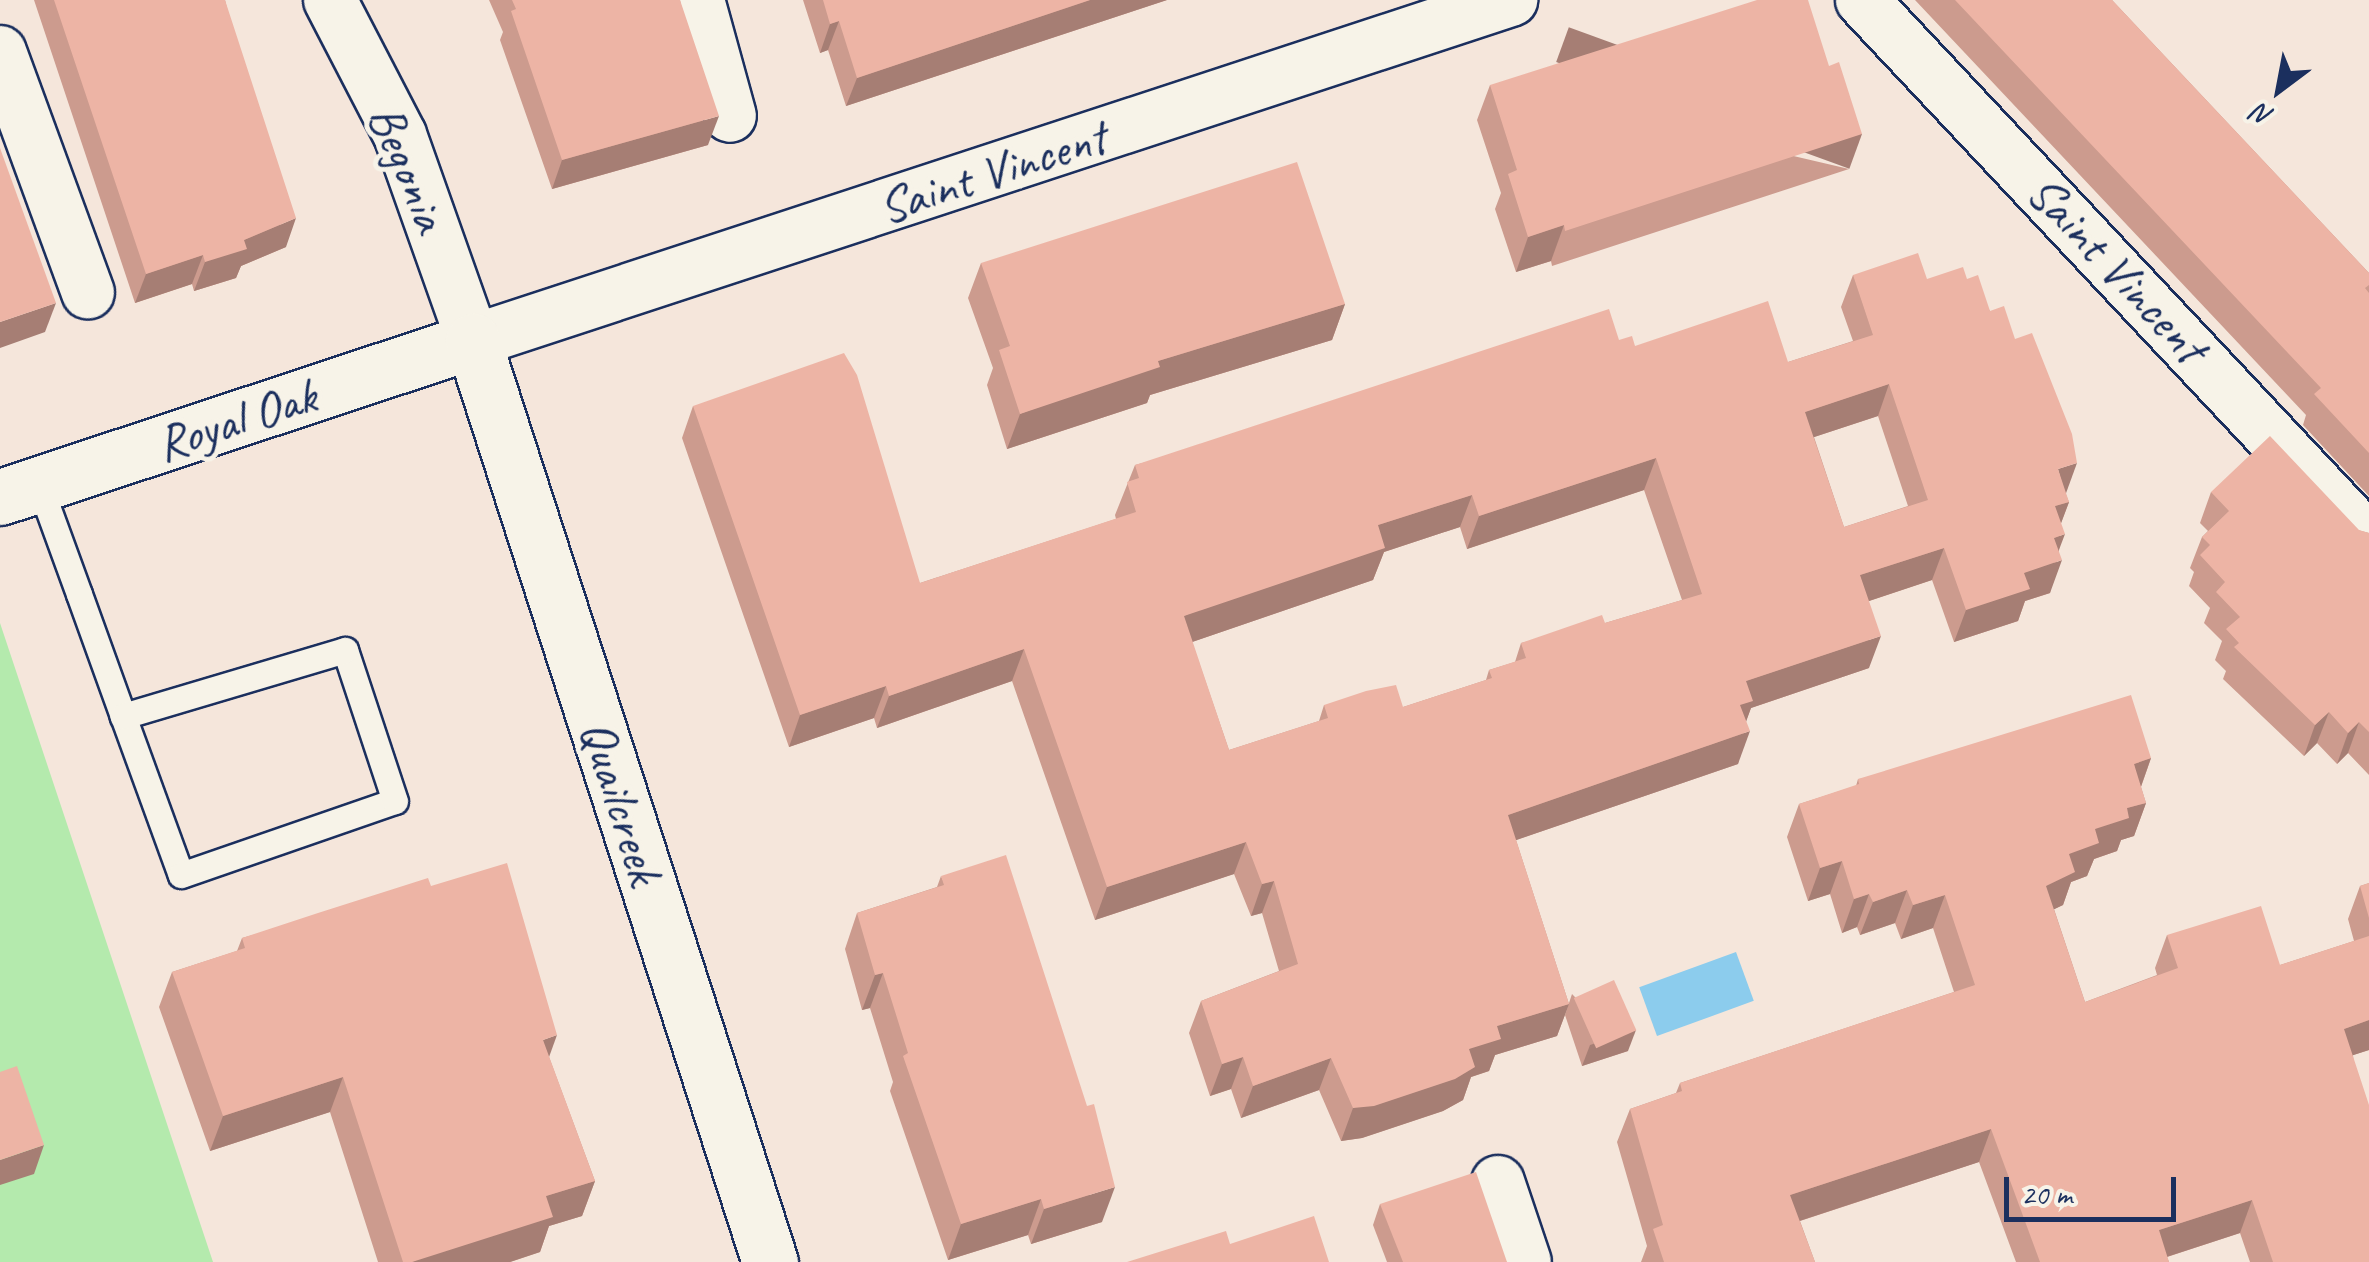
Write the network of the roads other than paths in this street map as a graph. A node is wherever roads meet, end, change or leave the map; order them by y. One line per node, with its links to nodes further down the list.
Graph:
1 (330, 0): 9 (street, Begonia)
2 (698, 0): 7 (street)
3 (1511, 0): 9 (street, Saint Vincent)
4 (1862, 0): 11 (street, Saint Vincent)
5 (0, 52): 6 (street)
6 (10, 116): 8 (street)
7 (730, 116)
8 (88, 292)
9 (473, 341): 10 (street, Royal Oak); 14 (street, Quailcreek)
10 (19, 491): 12 (lane)
11 (2369, 540)
12 (123, 716): 12 (lane)
13 (1498, 1182): 15 (street)
14 (770, 1262)
15 (1525, 1262)

